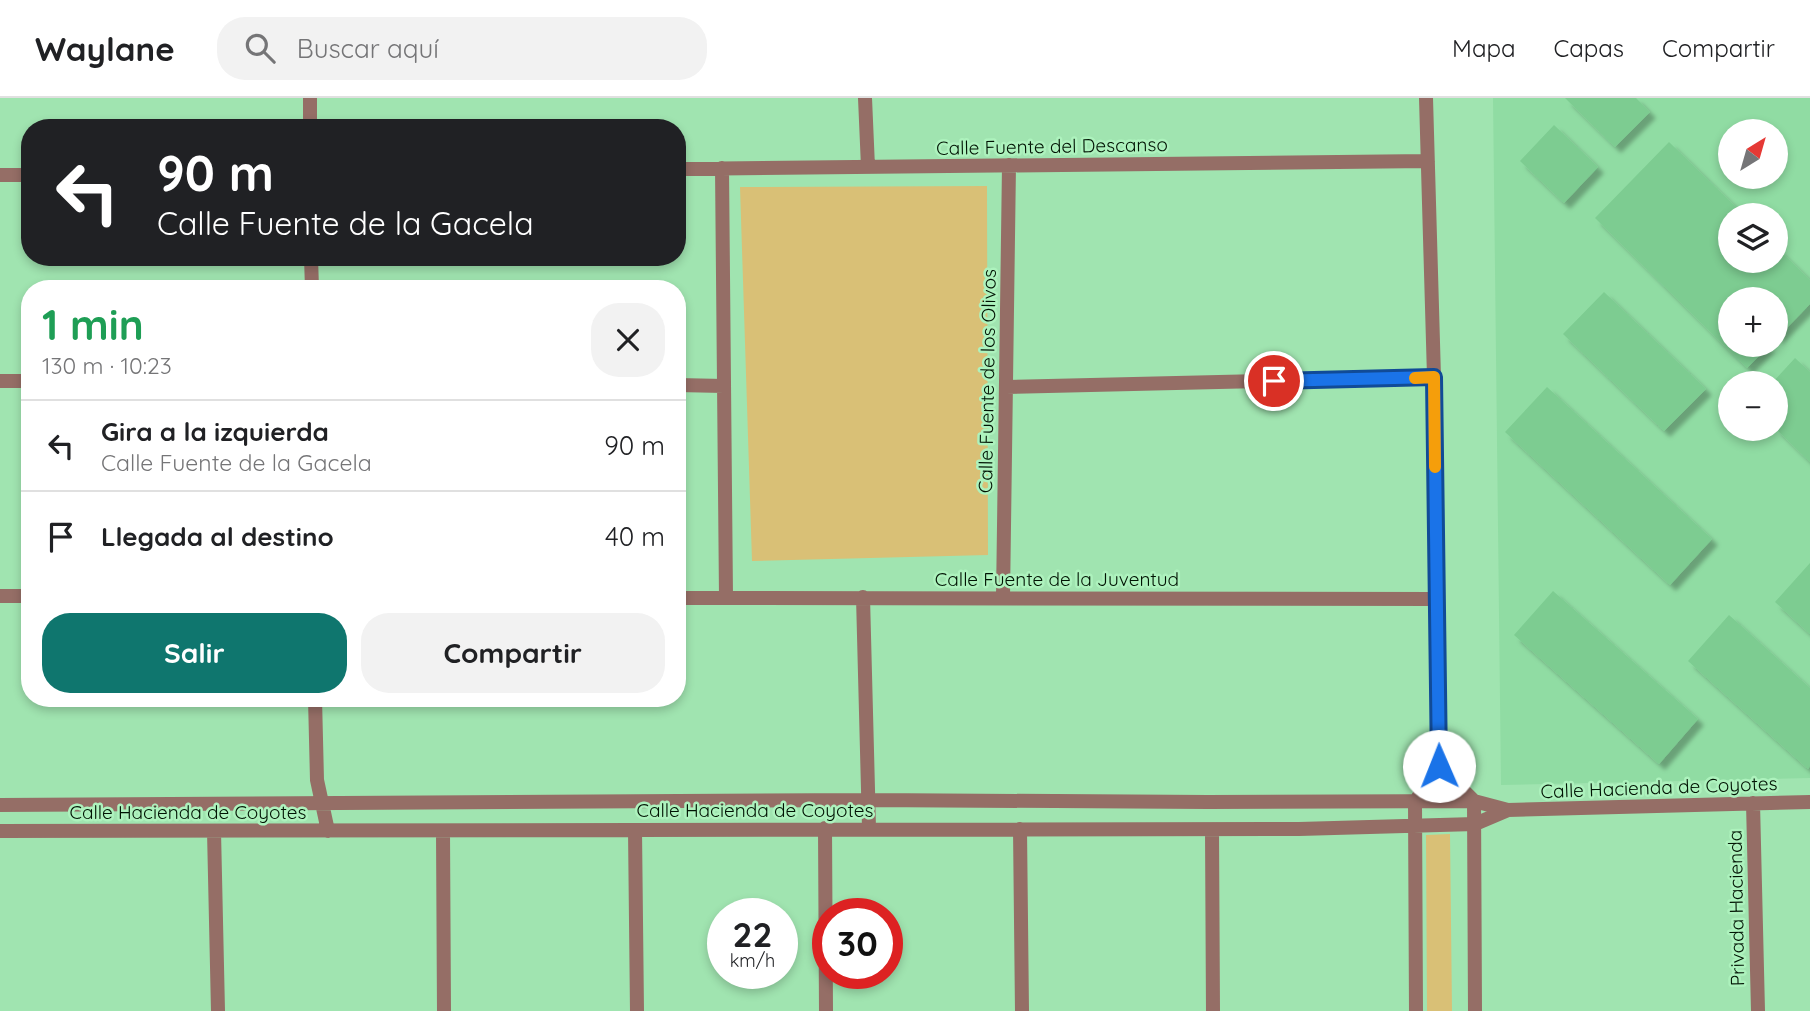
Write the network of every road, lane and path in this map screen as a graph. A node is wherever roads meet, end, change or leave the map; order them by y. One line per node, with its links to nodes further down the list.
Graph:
1 (310, 98): 4 (street)
2 (866, 98): 7 (street)
3 (1426, 98): 5 (street)
4 (310, 119)
5 (1428, 161): 6 (street, Calle Fuente del Descanso); 12 (street)
6 (1009, 165): 7 (street, Calle Fuente del Descanso); 17 (street, Calle Fuente de los Olivos)
7 (868, 167): 8 (street, Calle Fuente del Descanso)
8 (722, 168): 9 (street, Calle Fuente del Descanso); 16 (street)
9 (686, 169)
10 (0, 175): 11 (street)
11 (21, 175)
12 (1434, 377): 17 (street); 24 (street)
13 (0, 381): 14 (street)
14 (21, 381)
15 (686, 386): 16 (street)
16 (724, 386): 20 (street)
17 (1006, 387): 23 (street, Calle Fuente de los Olivos)
18 (0, 596): 19 (street)
19 (21, 596)
20 (726, 597): 21 (street, Calle Fuente de la Juventud); 22 (street, Calle Fuente de la Juventud)
21 (863, 597): 23 (street, Calle Fuente de la Juventud); 27 (street)
22 (686, 598)
23 (1003, 598): 24 (street, Calle Fuente de la Juventud)
24 (1437, 599): 26 (street)
25 (316, 707): 32 (street)
26 (1439, 766): 28 (street); 29 (street)
27 (869, 800): 29 (street, Calle Hacienda de Coyotes); 32 (street, Calle Hacienda de Coyotes); 38 (street)
28 (1474, 801): 29 (street, Calle Hacienda de Coyotes); 34 (street, Calle Hacienda de Coyotes); 35 (street)
29 (1415, 802): 36 (street)
30 (1753, 803): 31 (street, Calle Hacienda de Coyotes); 34 (street, Calle Hacienda de Coyotes); 54 (street, Privada Hacienda)
31 (1810, 803)
32 (321, 804): 33 (street, Calle Hacienda de Coyotes); 44 (street)
33 (0, 805)
34 (1508, 810): 35 (street, Calle Hacienda de Coyotes)
35 (1475, 824): 36 (street, Calle Hacienda de Coyotes); 53 (street)
36 (1415, 826): 41 (street, Calle Hacienda de Coyotes); 52 (street)
37 (825, 828): 38 (street, Calle Hacienda de Coyotes); 40 (street, Calle Hacienda de Coyotes); 49 (street)
38 (870, 828): 39 (street, Calle Hacienda de Coyotes)
39 (1020, 829): 41 (street, Calle Hacienda de Coyotes); 50 (street)
40 (635, 830): 45 (street, Calle Hacienda de Coyotes); 48 (street)
41 (1212, 830): 51 (street)
42 (0, 831): 43 (street, Calle Hacienda de Coyotes)
43 (214, 831): 44 (street, Calle Hacienda de Coyotes); 46 (street)
44 (328, 831): 45 (street, Calle Hacienda de Coyotes)
45 (443, 832): 47 (street)
46 (218, 1011)
47 (444, 1011)
48 (637, 1011)
49 (826, 1011)
50 (1022, 1011)
51 (1213, 1011)
52 (1416, 1011)
53 (1475, 1011)
54 (1758, 1011)

